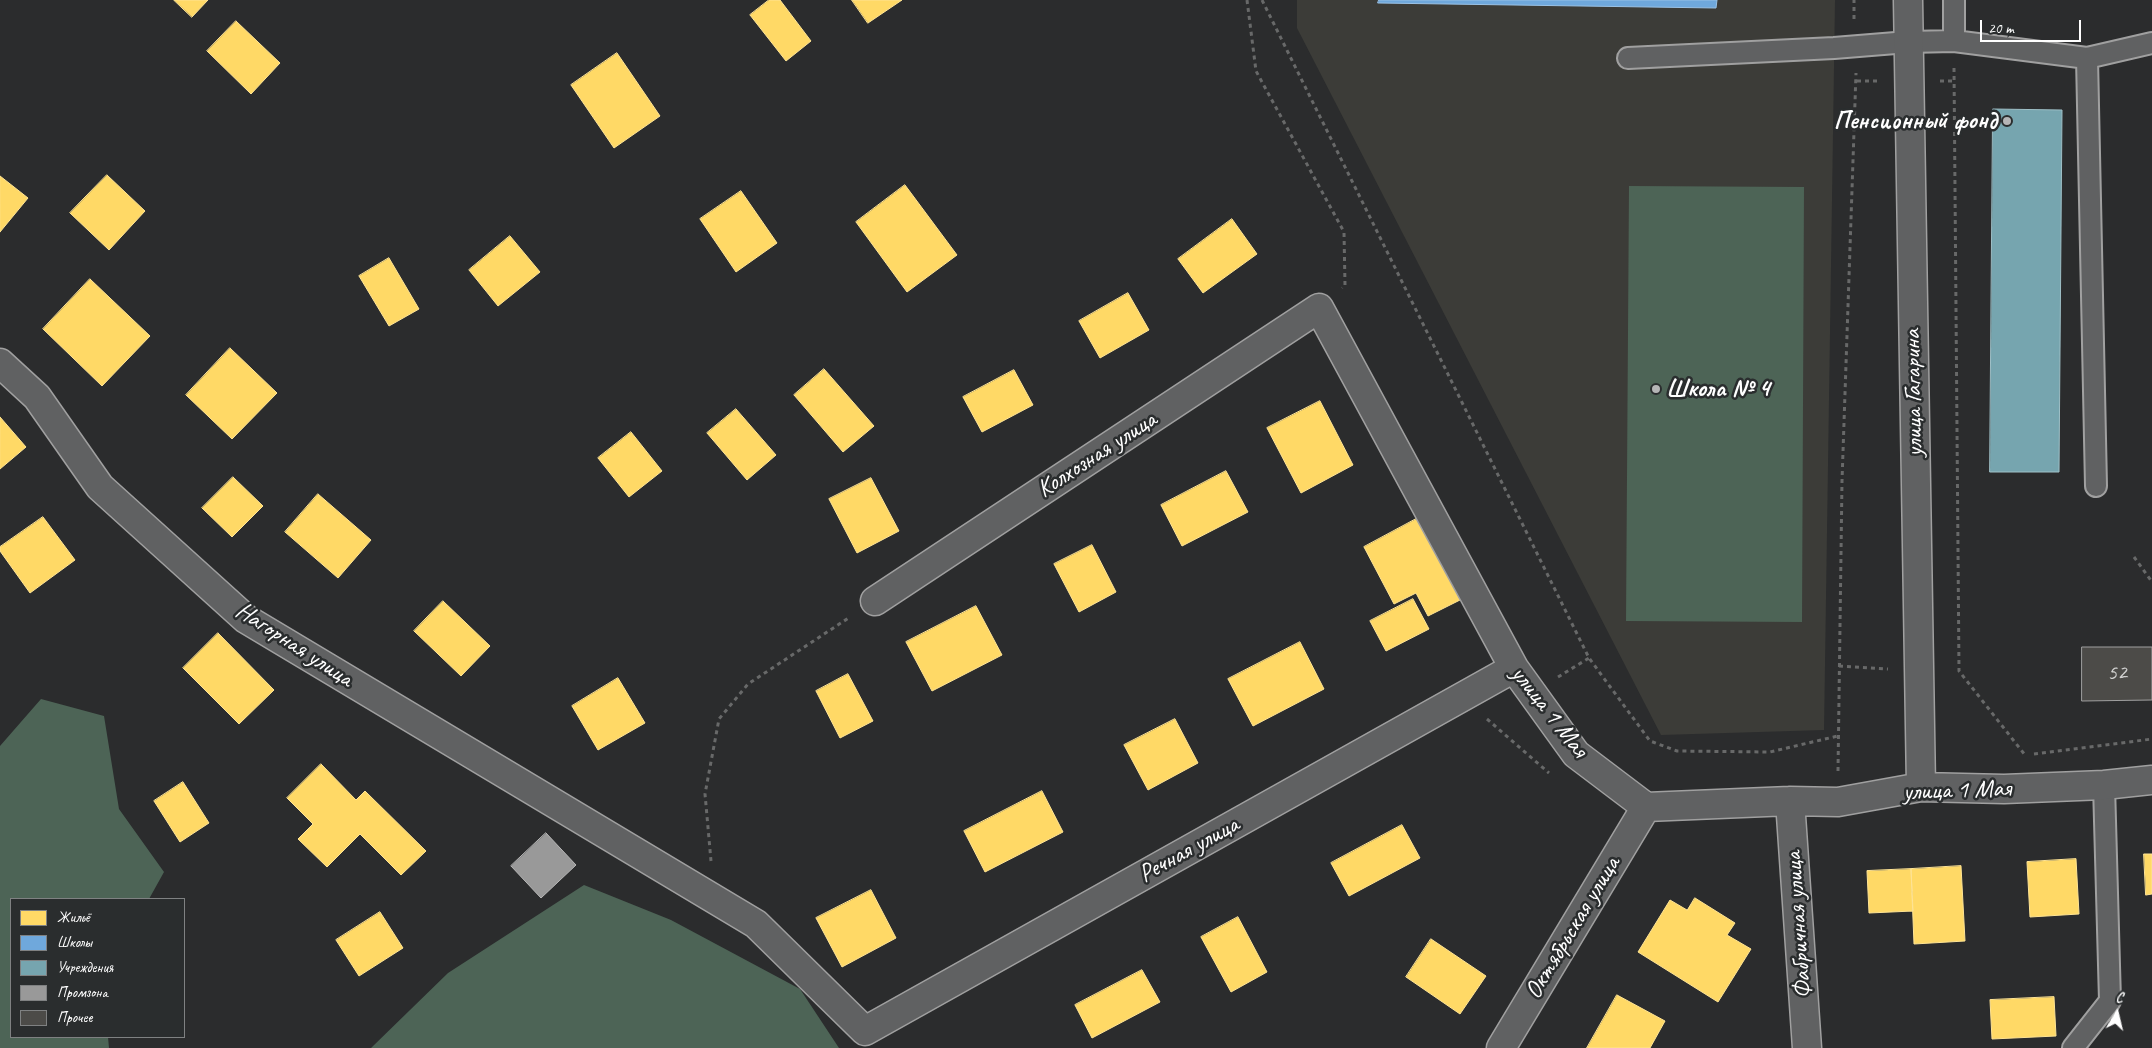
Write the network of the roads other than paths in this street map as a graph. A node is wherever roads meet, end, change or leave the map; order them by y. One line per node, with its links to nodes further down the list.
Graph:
1 (1908, 0): 4 (street, улица Гагарина)
2 (1954, 0): 3 (lane)
3 (1954, 41): 4 (lane); 7 (lane)
4 (1908, 42): 6 (lane); 15 (street, улица Гагарина)
5 (2152, 43): 7 (lane)
6 (1628, 58)
7 (2087, 58): 10 (lane)
8 (1319, 308): 11 (street, Колхозная улица); 12 (street, улица 1 Мая)
9 (0, 363): 18 (street, Нагорная улица)
10 (2096, 486)
11 (875, 601)
12 (1514, 668): 17 (street, улица 1 Мая); 18 (street, Речная улица)
13 (2152, 780): 14 (street, улица 1 Мая)
14 (2104, 785): 15 (street, улица 1 Мая); 21 (lane)
15 (1921, 787): 16 (street, улица 1 Мая)
16 (1790, 801): 17 (street, улица 1 Мая); 20 (street, Фабричная улица)
17 (1646, 808): 19 (street, Октябрьская улица)
18 (865, 1040)
19 (1501, 1048)
20 (1807, 1048)
21 (2073, 1048)

